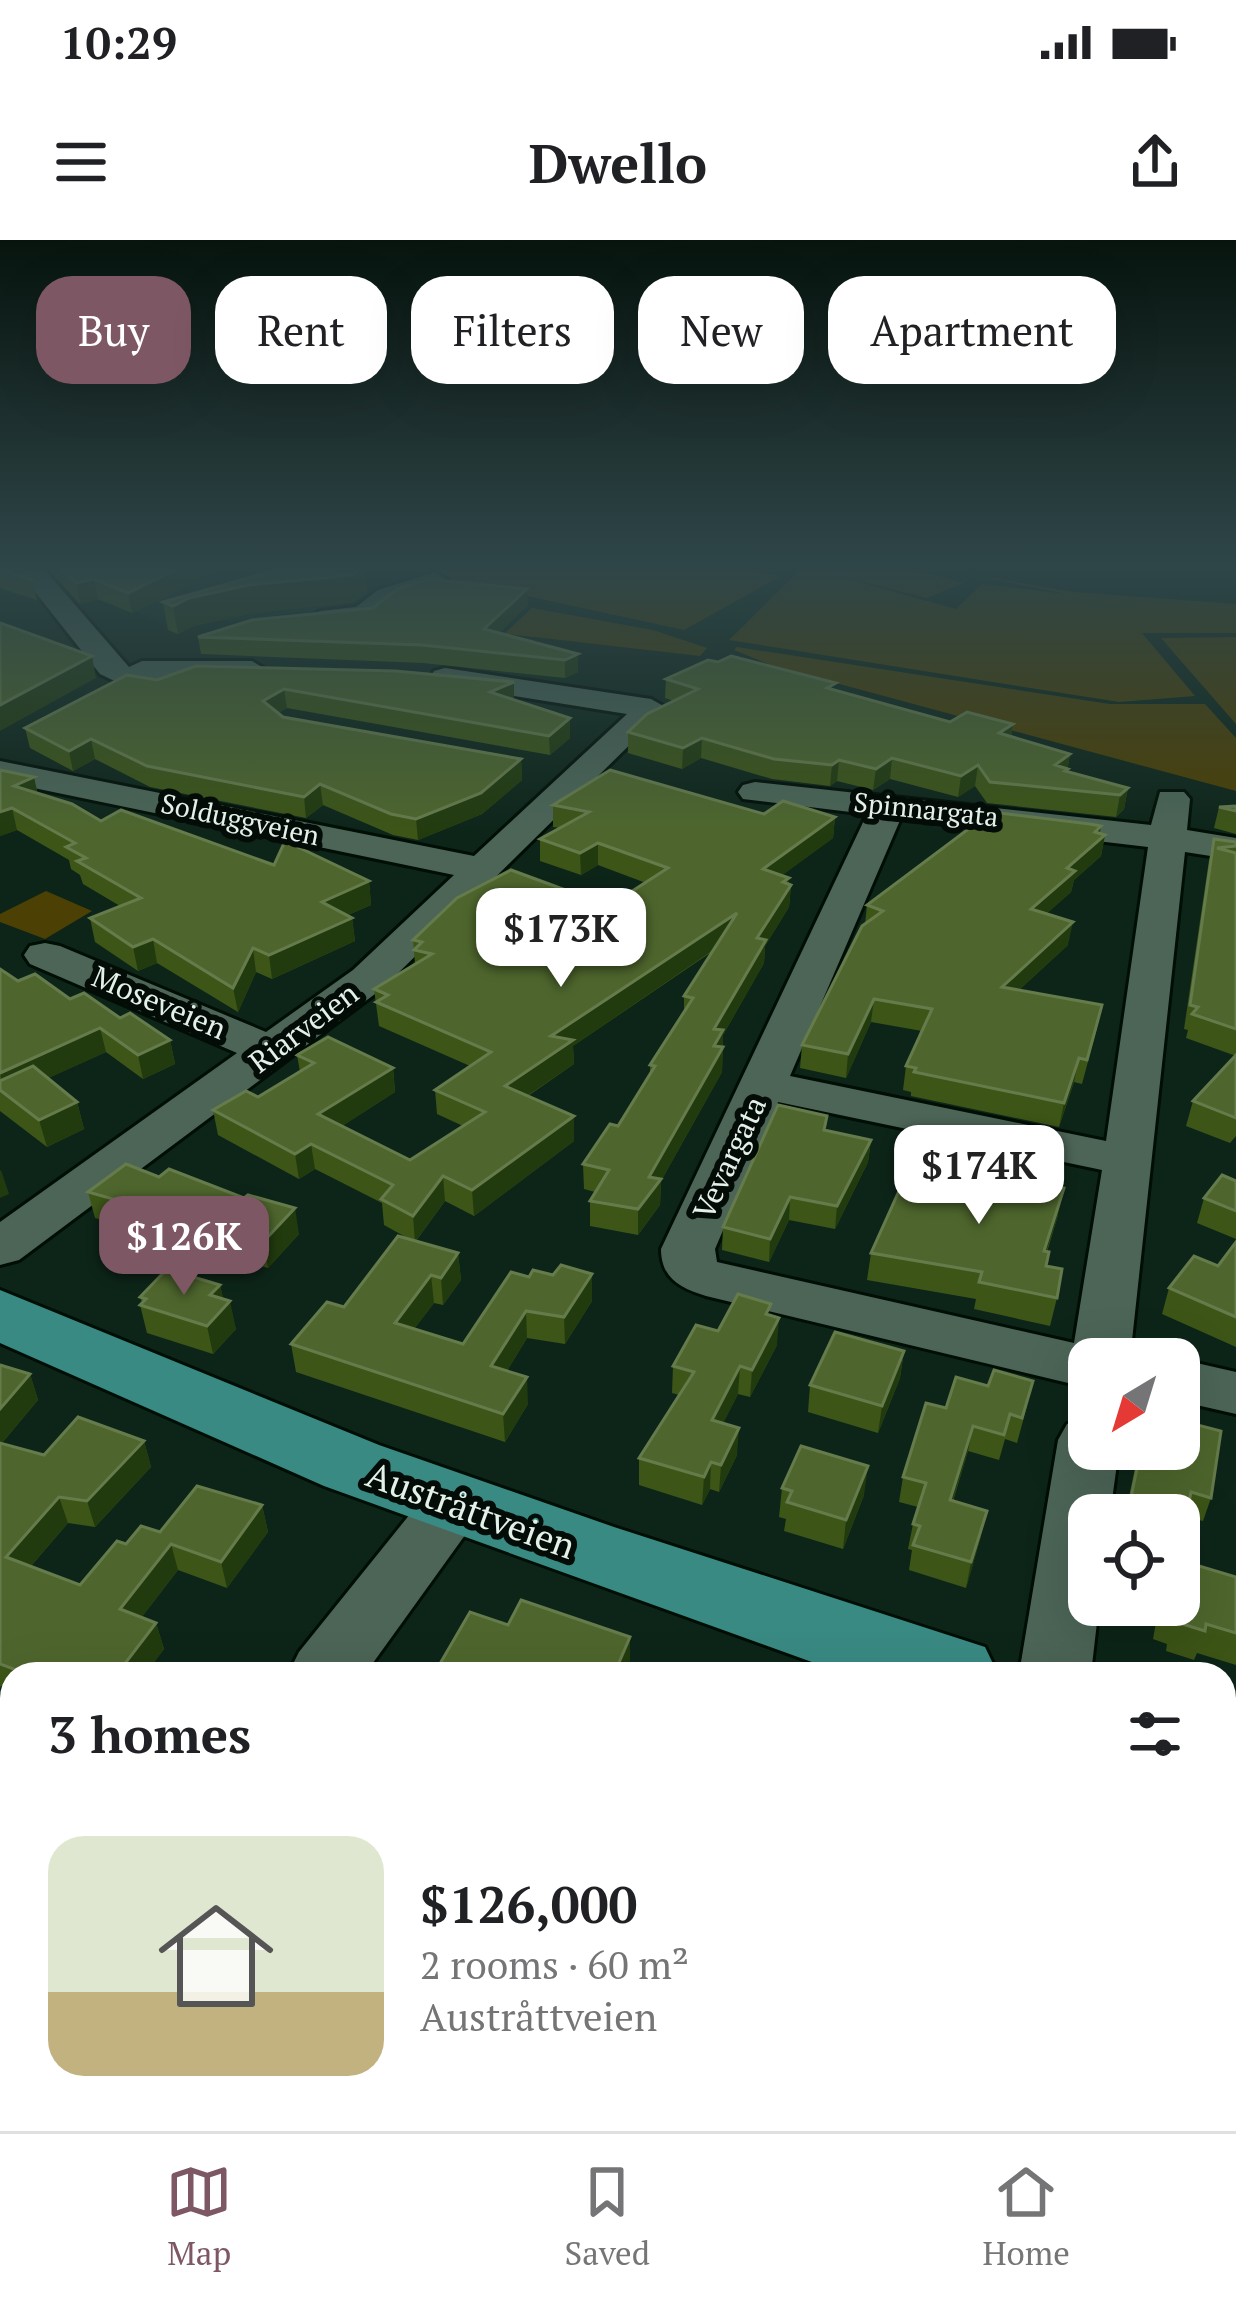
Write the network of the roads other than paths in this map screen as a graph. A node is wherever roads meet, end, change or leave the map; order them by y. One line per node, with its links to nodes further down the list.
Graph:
1 (102, 657): 5 (street)
2 (165, 657): 5 (street)
3 (294, 670): 5 (street)
4 (408, 674): 8 (street, Riarveien)
5 (125, 679)
6 (6, 753): 13 (street, Solduggveien)
7 (534, 767): 8 (street)
8 (580, 775): 13 (street, Riarveien)
9 (755, 792): 10 (street, Spinnargata)
10 (889, 806): 11 (street, Spinnargata); 16 (street, Vevargata)
11 (1170, 818): 12 (street, Spinnargata); 17 (street)
12 (1236, 849)
13 (480, 869): 15 (street, Riarveien)
14 (45, 955): 15 (street, Moseveien)
15 (272, 1052): 18 (street, Riarveien)
16 (763, 1085): 17 (street); 21 (street, Vevargata)
17 (1128, 1160): 20 (street)
18 (0, 1248)
19 (0, 1314): 25 (main road, Austråttveien)
20 (1104, 1338)
21 (1068, 1362)
22 (1200, 1385): 23 (street)
23 (1236, 1394)
24 (1085, 1470): 28 (street)
25 (454, 1506): 26 (street); 27 (main road, Austråttveien)
26 (333, 1662)
27 (918, 1662)
28 (1057, 1662)

